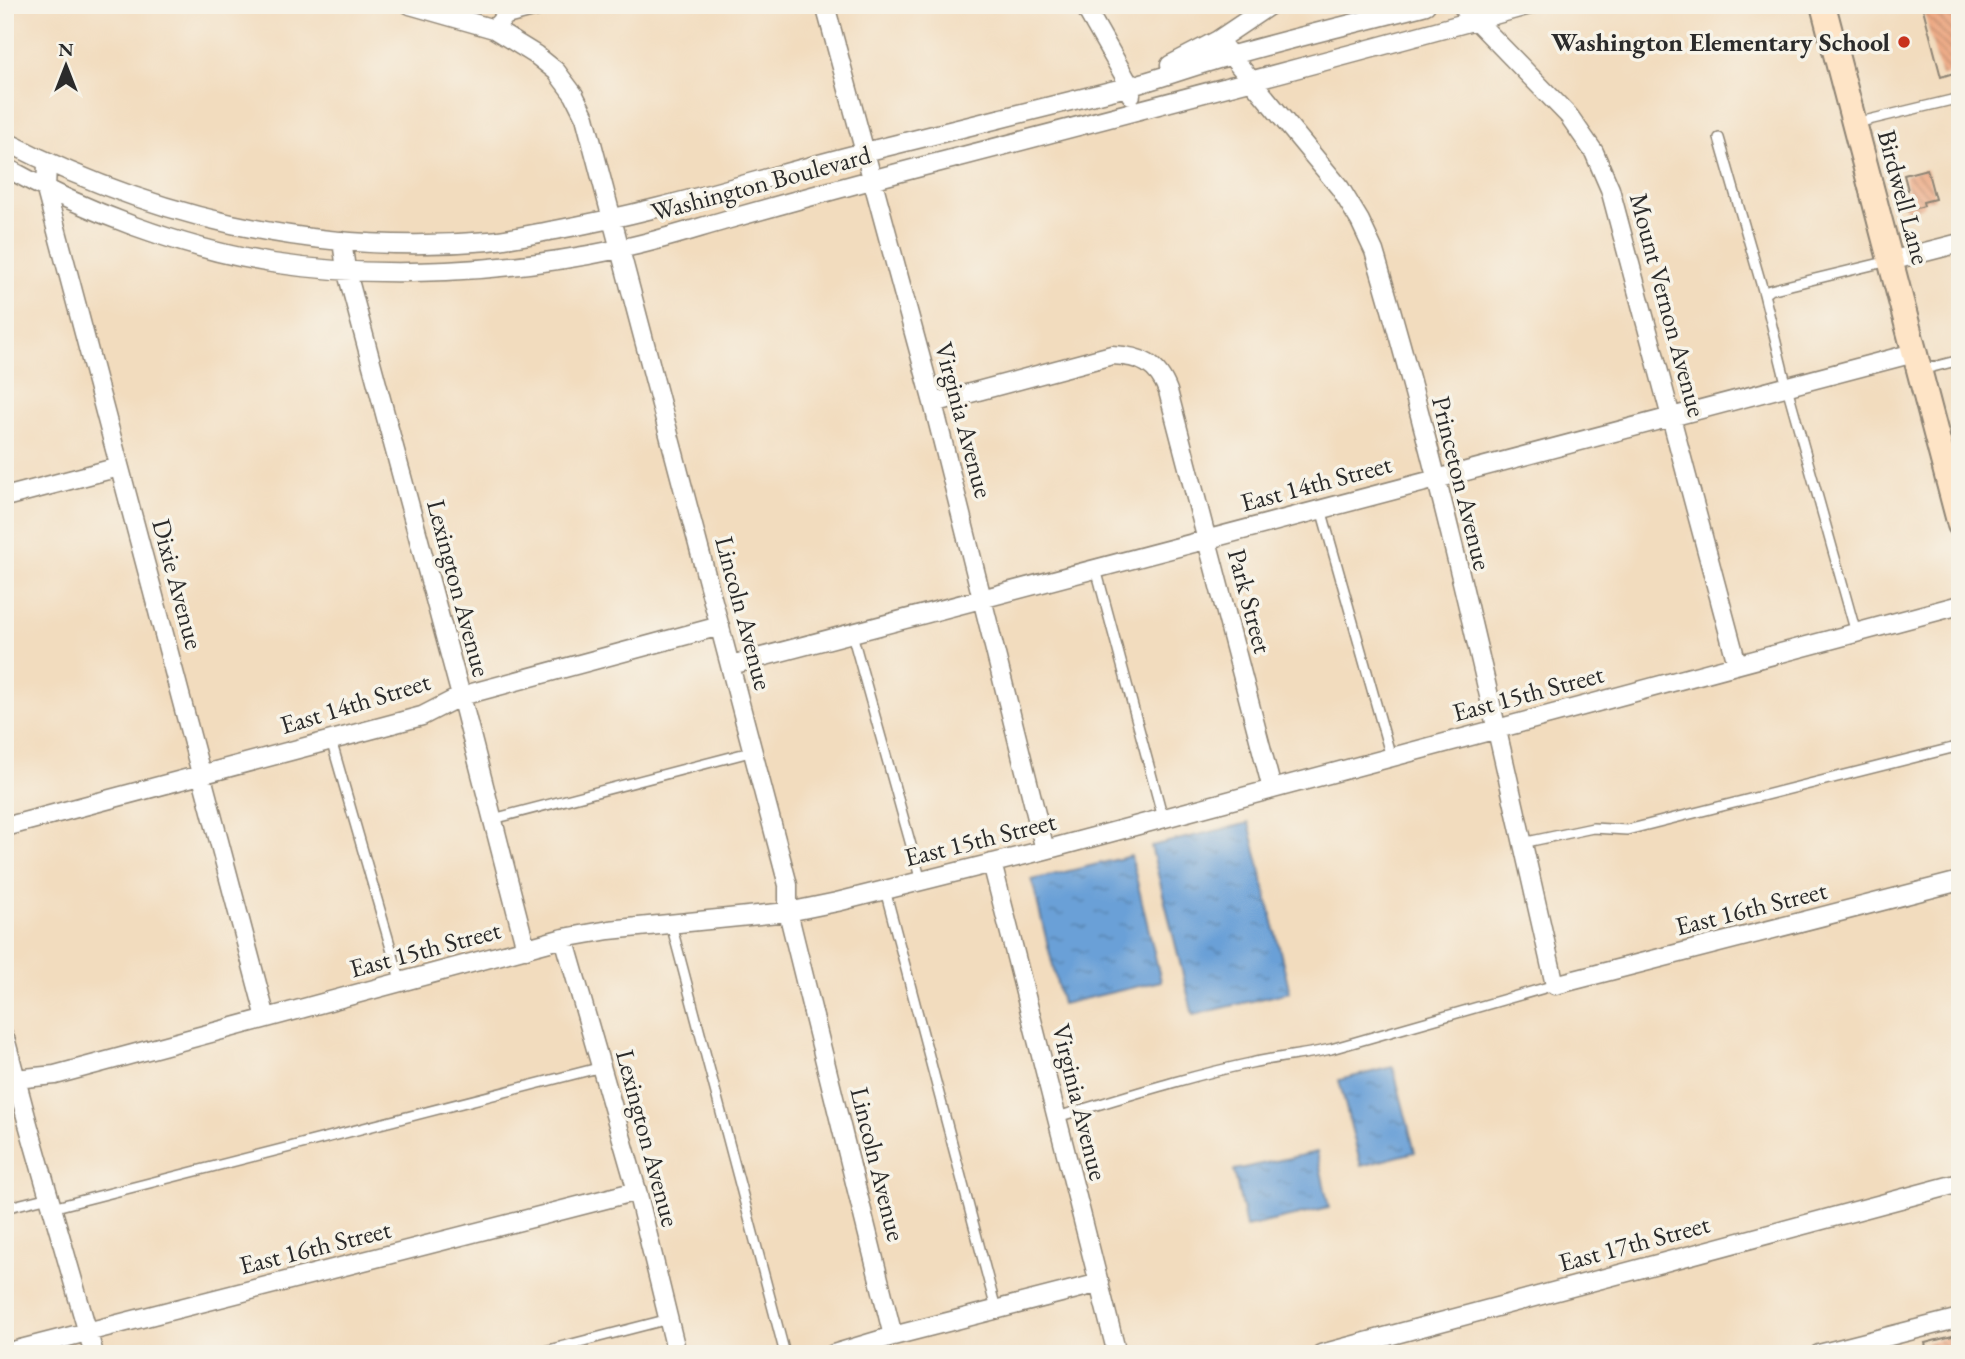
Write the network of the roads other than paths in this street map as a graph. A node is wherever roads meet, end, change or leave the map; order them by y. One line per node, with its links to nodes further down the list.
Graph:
1 (410, 5): 11 (street, Lincoln Avenue)
2 (544, 5): 11 (street)
3 (825, 5): 21 (street, Virginia Avenue)
4 (1084, 5): 15 (street)
5 (1270, 5): 12 (street)
6 (1426, 5): 13 (street, Washington Boulevard)
7 (1461, 5): 10 (street, Mount Vernon Avenue)
8 (1530, 5): 10 (street, Washington Boulevard)
9 (1823, 5): 18 (main road, Birdwell Lane)
10 (1476, 20): 14 (street, Washington Boulevard); 37 (street, Mount Vernon Avenue)
11 (494, 29): 26 (street, Lincoln Avenue)
12 (1218, 40): 13 (street, Princeton Avenue); 15 (street)
13 (1232, 55): 14 (street, Princeton Avenue); 15 (street, Washington Boulevard)
14 (1253, 81): 17 (street, Washington Boulevard); 39 (street, Princeton Avenue)
15 (1130, 86): 17 (street); 21 (street, Washington Boulevard)
16 (1960, 98): 18 (lane)
17 (1132, 112): 24 (street, Washington Boulevard)
18 (1854, 124): 30 (main road, Birdwell Lane)
19 (1718, 138): 32 (lane)
20 (5, 141): 22 (street, Washington Boulevard)
21 (864, 152): 24 (street, Virginia Avenue); 26 (street, Washington Boulevard)
22 (47, 163): 25 (street, Dixie Avenue); 27 (street, Washington Boulevard)
23 (5, 167): 25 (street, Washington Boulevard)
24 (872, 180): 29 (street, Washington Boulevard); 36 (street, Virginia Avenue)
25 (46, 190): 31 (street, Washington Boulevard); 38 (street, Dixie Avenue)
26 (613, 220): 27 (street, Washington Boulevard); 29 (street, Lincoln Avenue)
27 (342, 241): 31 (street, Lexington Avenue)
28 (1960, 243): 30 (street)
29 (620, 249): 31 (street, Washington Boulevard); 48 (street, Lincoln Avenue)
30 (1890, 261): 32 (lane); 34 (main road, Birdwell Lane)
31 (346, 269): 53 (street, Lexington Avenue)
32 (1763, 294): 35 (lane)
33 (1960, 360): 34 (lane)
34 (1917, 362): 35 (street, East 14th Street); 40 (main road, Birdwell Lane)
35 (1787, 387): 37 (street, East 14th Street); 49 (lane)
36 (933, 402): 44 (street, Park Street); 46 (street, Virginia Avenue)
37 (1671, 417): 39 (street, East 14th Street); 51 (street, Mount Vernon Avenue)
38 (119, 467): 41 (street); 59 (street, Dixie Avenue)
39 (1435, 479): 42 (street, East 14th Street); 54 (street, Princeton Avenue)
40 (1956, 495): 43 (main road, Birdwell Lane)
41 (5, 496)
42 (1321, 509): 44 (street, East 14th Street); 58 (lane)
43 (1960, 525)
44 (1207, 539): 45 (street, East 14th Street); 60 (street, Park Street)
45 (1096, 569): 46 (street, East 14th Street); 61 (lane)
46 (983, 600): 50 (street, East 14th Street); 65 (street, Virginia Avenue)
47 (1960, 605): 49 (street, East 15th Street)
48 (720, 626): 52 (street, Lincoln Avenue); 53 (street, East 14th Street)
49 (1856, 633): 51 (street, East 15th Street)
50 (852, 634): 52 (street, East 14th Street); 67 (lane)
51 (1737, 664): 54 (street, East 15th Street)
52 (731, 665): 57 (street, Lincoln Avenue)
53 (461, 696): 55 (street, East 14th Street); 62 (street, Lexington Avenue)
54 (1496, 729): 58 (street, East 15th Street); 64 (street, Princeton Avenue)
55 (331, 740): 59 (street, East 14th Street); 74 (lane)
56 (1960, 746): 64 (lane)
57 (754, 751): 62 (lane); 70 (street, Lincoln Avenue)
58 (1391, 757): 60 (street, East 15th Street)
59 (201, 774): 63 (street, East 14th Street); 76 (street, Dixie Avenue)
60 (1272, 789): 61 (street, East 15th Street)
61 (1163, 818): 65 (street, East 15th Street)
62 (493, 819): 73 (street, Lexington Avenue)
63 (5, 827)
64 (1522, 843): 75 (street, Princeton Avenue)
65 (1045, 850): 66 (street, East 15th Street)
66 (992, 863): 67 (street, East 15th Street); 80 (street, Virginia Avenue)
67 (921, 881): 69 (street, East 15th Street)
68 (1960, 881): 75 (street, East 16th Street)
69 (885, 890): 70 (street, East 15th Street); 86 (lane)
70 (788, 912): 71 (street, East 15th Street); 90 (street, Lincoln Avenue)
71 (671, 924): 72 (street, East 15th Street); 95 (lane)
72 (564, 938): 73 (street, East 15th Street); 78 (street, Lexington Avenue)
73 (526, 950): 74 (street, East 15th Street)
74 (401, 983): 76 (street, East 15th Street)
75 (1555, 985): 80 (lane)
76 (266, 1018): 79 (street, East 15th Street)
77 (5, 1038): 79 (street)
78 (602, 1067): 82 (street, Lexington Avenue); 83 (lane)
79 (10, 1080): 83 (street)
80 (1057, 1116): 85 (street, Virginia Avenue)
81 (1960, 1184): 98 (street, East 17th Street)
82 (637, 1191): 88 (street, Lexington Avenue); 89 (street, East 16th Street)
83 (50, 1203): 84 (lane); 89 (street)
84 (5, 1208)
85 (1100, 1283): 86 (street); 97 (street, Virginia Avenue)
86 (996, 1309): 90 (street)
87 (1960, 1318): 99 (street)
88 (669, 1319): 93 (lane); 94 (street, Lexington Avenue)
89 (88, 1331): 91 (street, East 16th Street); 92 (street)
90 (893, 1336): 96 (street)
91 (5, 1353)
92 (94, 1354)
93 (533, 1354)
94 (677, 1354)
95 (785, 1354)
96 (833, 1354)
97 (1117, 1354)
98 (1321, 1354)
99 (1819, 1354)

